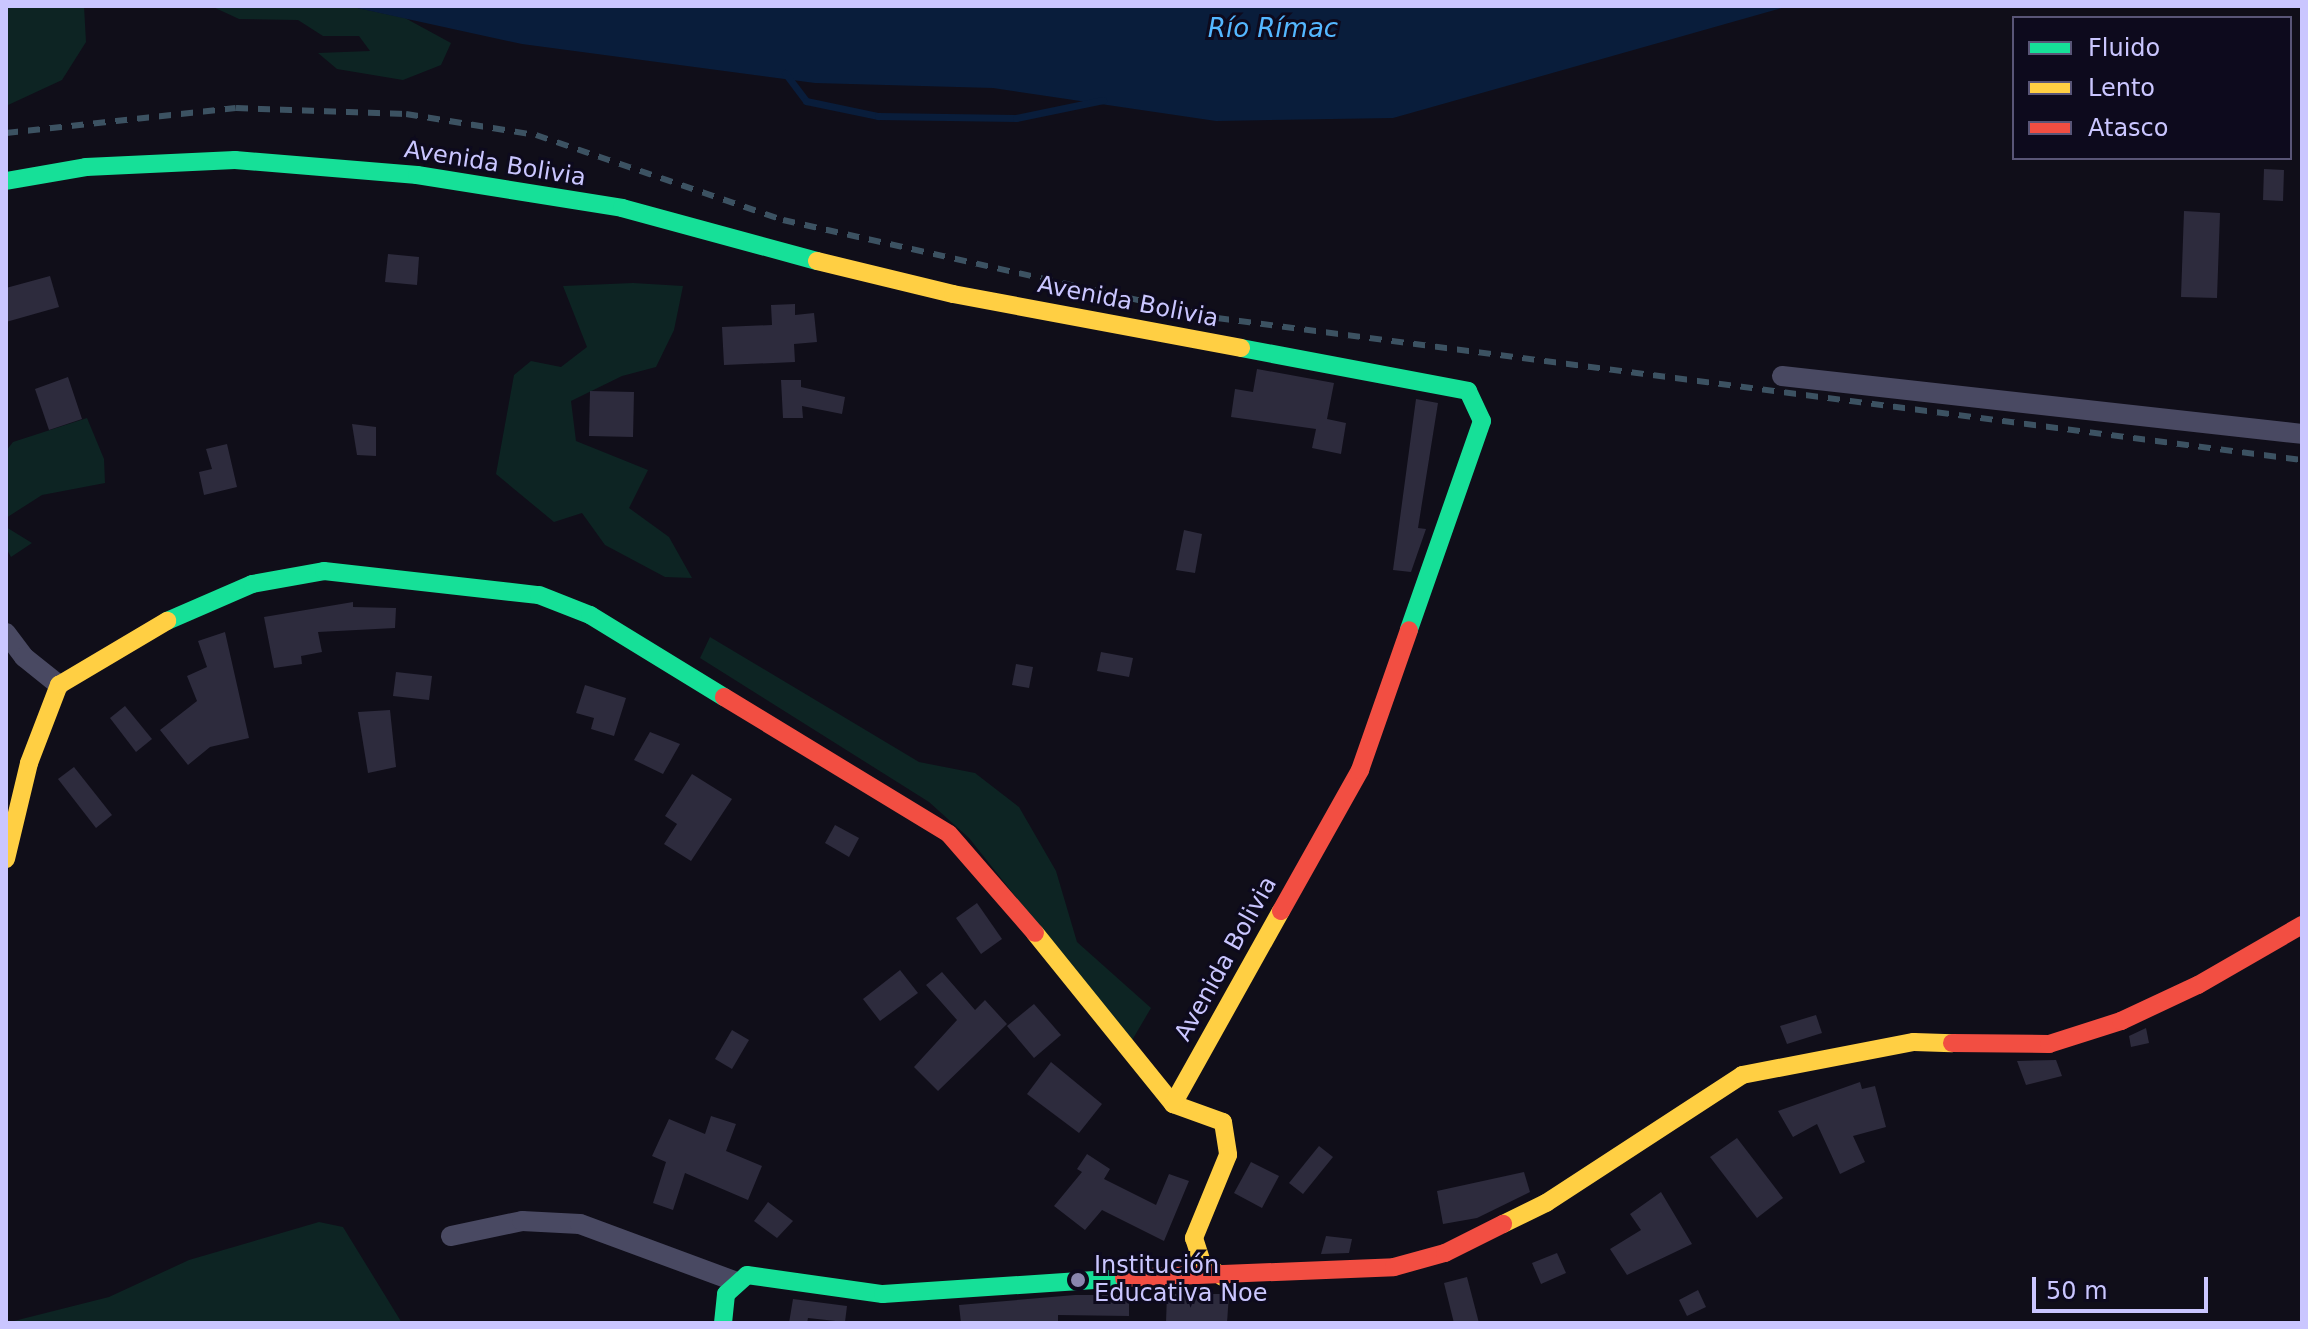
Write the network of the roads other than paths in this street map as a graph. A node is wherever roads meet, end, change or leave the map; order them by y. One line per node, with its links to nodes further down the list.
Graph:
1 (6, 181): 8 (street, Avenida Bolivia)
2 (1782, 376): 3 (street)
3 (2302, 434)
4 (6, 633): 5 (street)
5 (59, 685): 6 (street); 8 (street)
6 (6, 859)
7 (2302, 925): 10 (street)
8 (1173, 1104): 10 (street)
9 (451, 1236): 11 (street)
10 (1223, 1277): 11 (street)
11 (734, 1281): 12 (street)
12 (723, 1323)

